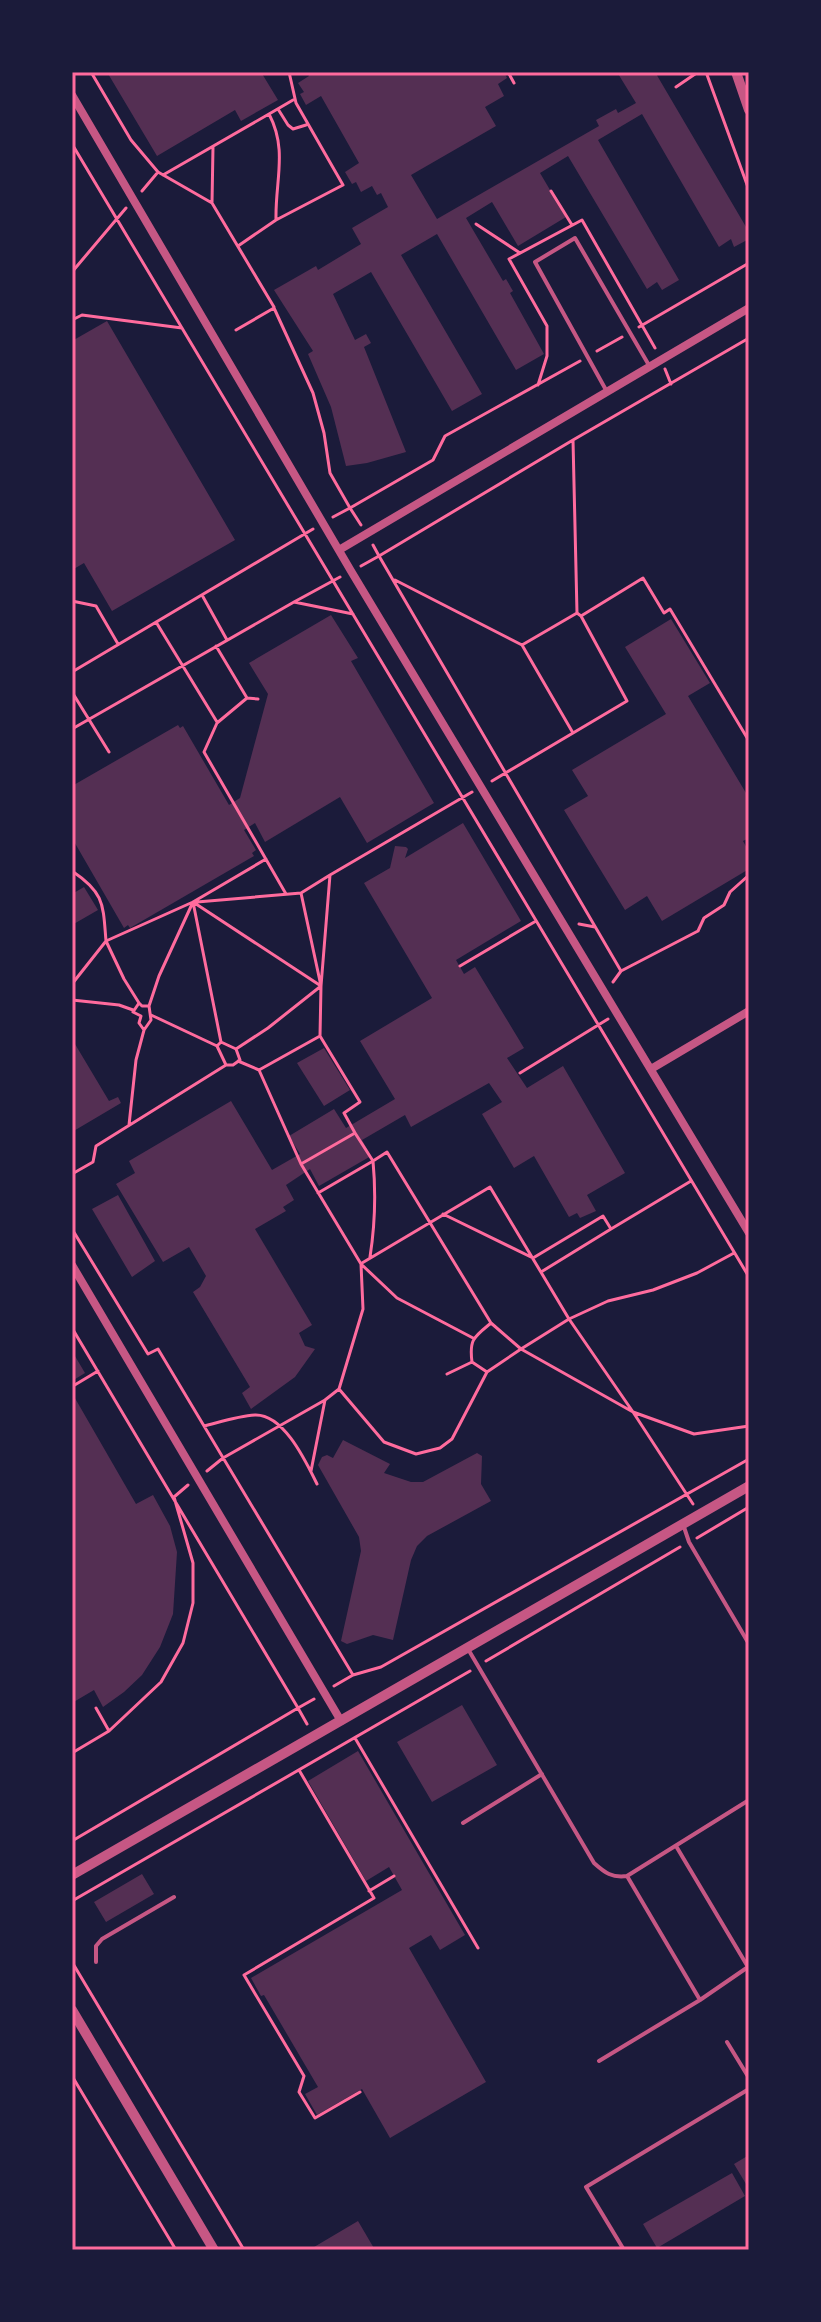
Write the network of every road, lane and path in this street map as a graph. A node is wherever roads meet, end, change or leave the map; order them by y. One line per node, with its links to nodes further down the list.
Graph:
1 (91, 72): 17 (path)
2 (288, 72): 10 (path)
3 (508, 72): 7 (path)
4 (698, 72): 8 (path)
5 (706, 72): 18 (path)
6 (736, 72): 12 (street)
7 (514, 83)
8 (676, 87)
9 (72, 95): 20 (street)
10 (295, 99): 11 (path); 14 (path)
11 (278, 109): 13 (path); 14 (path)
12 (749, 110)
13 (269, 114): 16 (path); 23 (path)
14 (308, 124): 23 (path)
15 (72, 144): 22 (path)
16 (213, 146): 17 (path); 21 (path)
17 (160, 174): 20 (path); 21 (path)
18 (749, 190)
19 (551, 191): 25 (path)
20 (135, 201): 22 (path); 46 (street)
21 (212, 203): 26 (path)
22 (116, 218): 29 (path); 34 (path)
23 (276, 220): 26 (path)
24 (476, 224): 27 (path)
25 (572, 225): 27 (path); 33 (path)
26 (238, 246): 30 (path)
27 (520, 253): 42 (path)
28 (749, 263): 33 (path)
29 (72, 272)
30 (274, 308): 35 (path); 45 (path)
31 (749, 308): 39 (street)
32 (72, 320): 34 (path)
33 (644, 325): 36 (path); 39 (path)
34 (182, 328): 47 (path)
35 (236, 330)
36 (630, 333): 38 (path); 38 (lane); 40 (lane)
37 (749, 338): 41 (path)
38 (588, 357): 42 (path); 43 (lane)
39 (661, 359): 40 (street); 41 (path)
40 (650, 367): 43 (street)
41 (671, 384): 44 (path)
42 (538, 385): 45 (path)
43 (607, 391): 48 (street)
44 (573, 440): 50 (path); 59 (path)
45 (350, 508): 46 (path); 48 (path)
46 (323, 523): 47 (path); 49 (street)
47 (305, 534): 53 (path); 54 (path)
48 (366, 534): 49 (street); 50 (path)
49 (339, 550): 51 (street)
50 (379, 556): 51 (path); 52 (path)
51 (351, 571): 53 (path); 78 (street)
52 (392, 579): 64 (path); 77 (path)
53 (333, 582): 56 (path); 58 (path)
54 (202, 595): 61 (path); 62 (path)
55 (72, 601): 63 (path)
56 (294, 602): 58 (path); 62 (path)
57 (72, 608): 60 (path)
58 (353, 614): 79 (path)
59 (579, 614): 64 (path); 74 (path); 75 (path)
60 (72, 616)
61 (156, 622): 63 (path); 66 (path)
62 (227, 640): 65 (path)
63 (119, 645): 67 (path)
64 (522, 645): 74 (path)
65 (216, 646): 66 (path); 69 (path)
66 (182, 666): 71 (path); 72 (path)
67 (72, 672)
68 (72, 692): 71 (path)
69 (247, 698): 70 (path); 72 (path)
70 (258, 699)
71 (88, 720): 73 (path); 76 (path)
72 (217, 723): 80 (path)
73 (72, 729)
74 (573, 733): 77 (path)
75 (749, 741)
76 (109, 752)
77 (507, 774): 78 (path); 90 (path)
78 (482, 787): 79 (path); 93 (street)
79 (462, 797): 82 (path); 87 (path)
80 (266, 859): 85 (path); 86 (path)
81 (72, 871): 88 (path)
82 (330, 875): 84 (path); 92 (path)
83 (749, 875): 90 (path)
84 (301, 893): 85 (path); 92 (path)
85 (286, 894): 86 (path)
86 (193, 902): 88 (path); 92 (path); 96 (path); 105 (path)
87 (536, 921): 89 (path); 99 (path)
88 (106, 941): 91 (path); 95 (path)
89 (460, 966)
90 (621, 971): 93 (path)
91 (72, 984)
92 (321, 986): 104 (path); 106 (path)
93 (605, 992): 99 (path); 100 (street)
94 (72, 1000): 97 (path)
95 (139, 1003): 96 (path); 97 (path)
96 (149, 1006): 101 (path)
97 (133, 1010): 103 (path)
98 (749, 1011): 109 (street)
99 (591, 1013): 102 (path)
100 (618, 1013): 102 (path); 109 (street)
101 (151, 1015): 103 (path); 105 (path)
102 (598, 1025): 111 (path); 117 (path)
103 (144, 1030): 112 (path)
104 (320, 1036): 110 (path); 113 (path)
105 (219, 1044): 106 (path); 108 (path)
106 (236, 1049): 107 (path)
107 (238, 1061): 108 (path); 110 (path)
108 (226, 1065): 112 (path)
109 (651, 1069): 123 (street)
110 (259, 1070): 115 (path)
111 (520, 1073)
112 (129, 1125): 116 (path)
113 (355, 1133): 114 (path); 115 (path)
114 (373, 1161): 118 (path); 120 (path); 125 (path)
115 (301, 1164): 118 (path)
116 (72, 1174)
117 (691, 1181): 122 (path); 124 (path)
118 (318, 1193): 127 (path)
119 (443, 1214): 120 (path); 126 (path); 126 (path)
120 (429, 1222): 125 (path); 132 (path)
121 (72, 1229): 144 (path)
122 (611, 1229): 126 (path); 129 (path)
123 (749, 1233)
124 (734, 1253): 130 (path); 131 (path)
125 (370, 1258): 127 (path)
126 (533, 1258): 129 (path)
127 (361, 1264): 134 (path); 141 (path)
128 (72, 1265): 150 (street)
129 (541, 1272): 131 (path)
130 (749, 1277)
131 (569, 1319): 135 (path); 143 (path)
132 (491, 1323): 134 (path); 135 (path)
133 (72, 1328): 137 (path)
134 (473, 1338): 136 (path)
135 (521, 1349): 138 (path); 143 (path)
136 (472, 1362): 138 (path); 139 (path)
137 (98, 1371): 140 (path); 154 (path)
138 (487, 1372): 141 (path)
139 (447, 1374)
140 (73, 1386)
141 (339, 1389): 142 (path)
142 (325, 1400): 145 (path); 149 (path)
143 (633, 1412): 146 (path); 153 (path)
144 (204, 1426): 145 (path); 147 (path)
145 (280, 1426): 147 (path); 149 (path)
146 (749, 1426)
147 (223, 1458): 150 (path); 163 (path)
148 (749, 1459): 153 (path)
149 (310, 1471): 151 (path)
150 (197, 1478): 154 (path); 164 (street)
151 (317, 1484)
152 (749, 1486): 156 (street)
153 (685, 1493): 156 (path); 163 (path)
154 (174, 1497): 166 (path); 168 (path)
155 (749, 1507): 158 (path)
156 (700, 1514): 157 (street); 158 (path)
157 (683, 1524): 159 (lane); 161 (street)
158 (712, 1529): 159 (path)
159 (689, 1542): 160 (lane); 162 (path)
160 (749, 1644)
161 (468, 1648): 162 (lane); 167 (street)
162 (478, 1666): 170 (path); 174 (lane)
163 (353, 1675): 164 (path)
164 (324, 1693): 166 (path); 167 (street)
165 (96, 1708): 168 (path)
166 (298, 1708): 169 (path); 177 (path)
167 (341, 1721): 169 (street)
168 (109, 1731): 171 (path)
169 (315, 1736): 172 (path); 179 (street)
170 (355, 1738): 172 (path); 185 (path)
171 (72, 1753)
172 (326, 1755): 173 (path)
173 (299, 1770): 182 (path); 184 (path)
174 (542, 1774): 176 (lane); 181 (lane)
175 (749, 1800): 178 (lane)
176 (463, 1823)
177 (72, 1841)
178 (676, 1846): 181 (lane); 188 (lane)
179 (72, 1875)
180 (394, 1876): 182 (path)
181 (627, 1876): 188 (lane)
182 (369, 1891): 195 (path)
183 (174, 1897): 187 (lane)
184 (72, 1901)
185 (478, 1948)
186 (72, 1962): 198 (path)
187 (96, 1962)
188 (700, 2000): 191 (lane)
189 (72, 2010): 197 (street)
190 (727, 2042): 193 (lane)
191 (599, 2061)
192 (72, 2076): 196 (path)
193 (749, 2078)
194 (749, 2089): 199 (lane)
195 (360, 2092)
196 (176, 2250)
197 (214, 2250)
198 (244, 2250)
199 (624, 2250)

